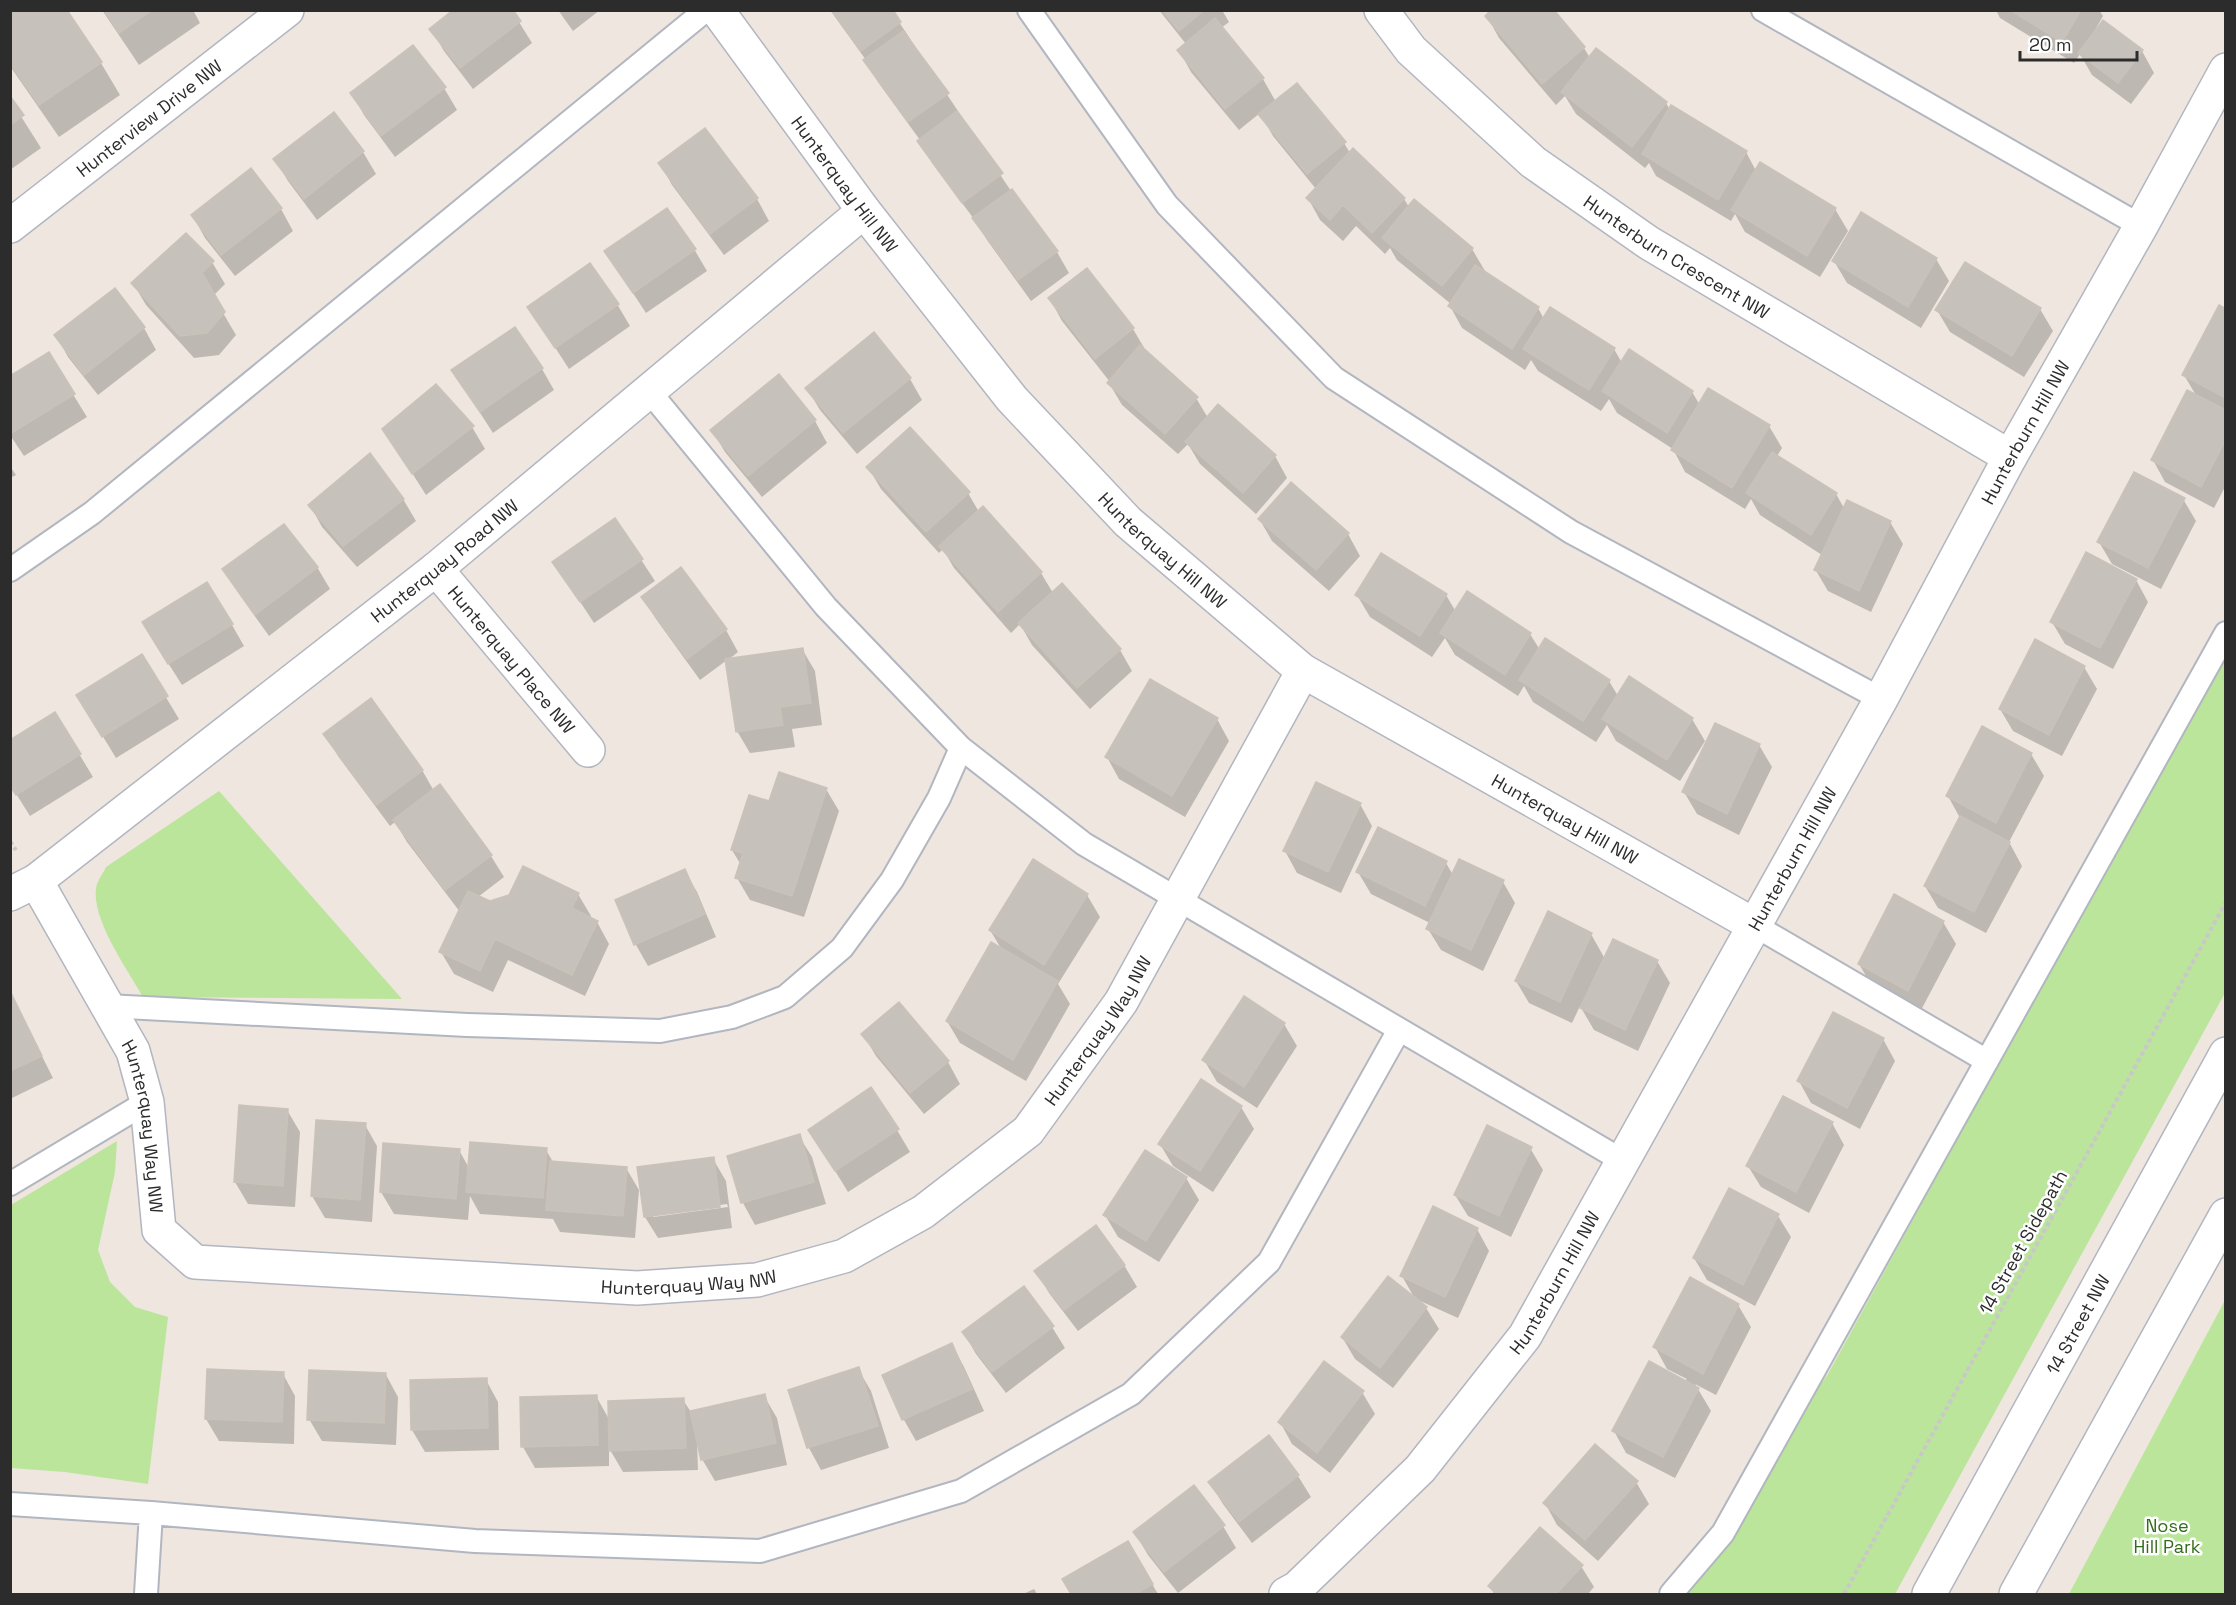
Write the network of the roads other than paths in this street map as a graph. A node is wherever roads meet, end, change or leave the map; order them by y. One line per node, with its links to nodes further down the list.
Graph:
1 (287, 10): 9 (street, Hunterview Drive NW)
2 (706, 10): 14 (lane)
3 (717, 10): 8 (street, Hunterquay Hill NW)
4 (1029, 10): 17 (lane)
5 (1381, 10): 12 (street, Hunterburn Crescent NW)
6 (1763, 10): 10 (lane)
7 (2226, 70): 10 (street, Hunterburn Hill NW)
8 (864, 211): 11 (street, Hunterquay Road NW); 16 (street, Hunterquay Hill NW)
9 (10, 226)
10 (2141, 226): 12 (street, Hunterburn Hill NW)
11 (649, 391): 13 (street, Hunterquay Road NW); 18 (lane)
12 (2010, 457): 17 (street, Hunterburn Hill NW)
13 (436, 569): 19 (street, Hunterquay Place NW); 20 (street, Hunterquay Road NW)
14 (10, 570)
15 (2226, 633): 26 (lane)
16 (1303, 671): 21 (street, Hunterquay Way NW); 22 (street, Hunterquay Hill NW)
17 (1881, 699): 22 (street, Hunterburn Hill NW)
18 (961, 748): 21 (lane); 23 (lane)
19 (588, 750)
20 (23, 888): 23 (street, Hunterquay Way NW)
21 (1178, 900): 24 (lane); 27 (street, Hunterquay Way NW)
22 (1754, 925): 26 (lane); 28 (street, Hunterburn Hill NW)
23 (107, 1006): 27 (street, Hunterquay Way NW)
24 (1399, 1030): 28 (lane); 32 (lane)
25 (2226, 1054): 36 (street, 14 Street NW)
26 (1987, 1061): 35 (lane)
27 (147, 1102): 29 (lane)
28 (1623, 1161): 34 (street, Hunterburn Hill NW)
29 (10, 1184)
30 (2226, 1215): 37 (street)
31 (10, 1504): 32 (lane)
32 (152, 1513): 33 (lane)
33 (146, 1594)
34 (1286, 1594)
35 (1671, 1594)
36 (1929, 1594)
37 (2016, 1594)

